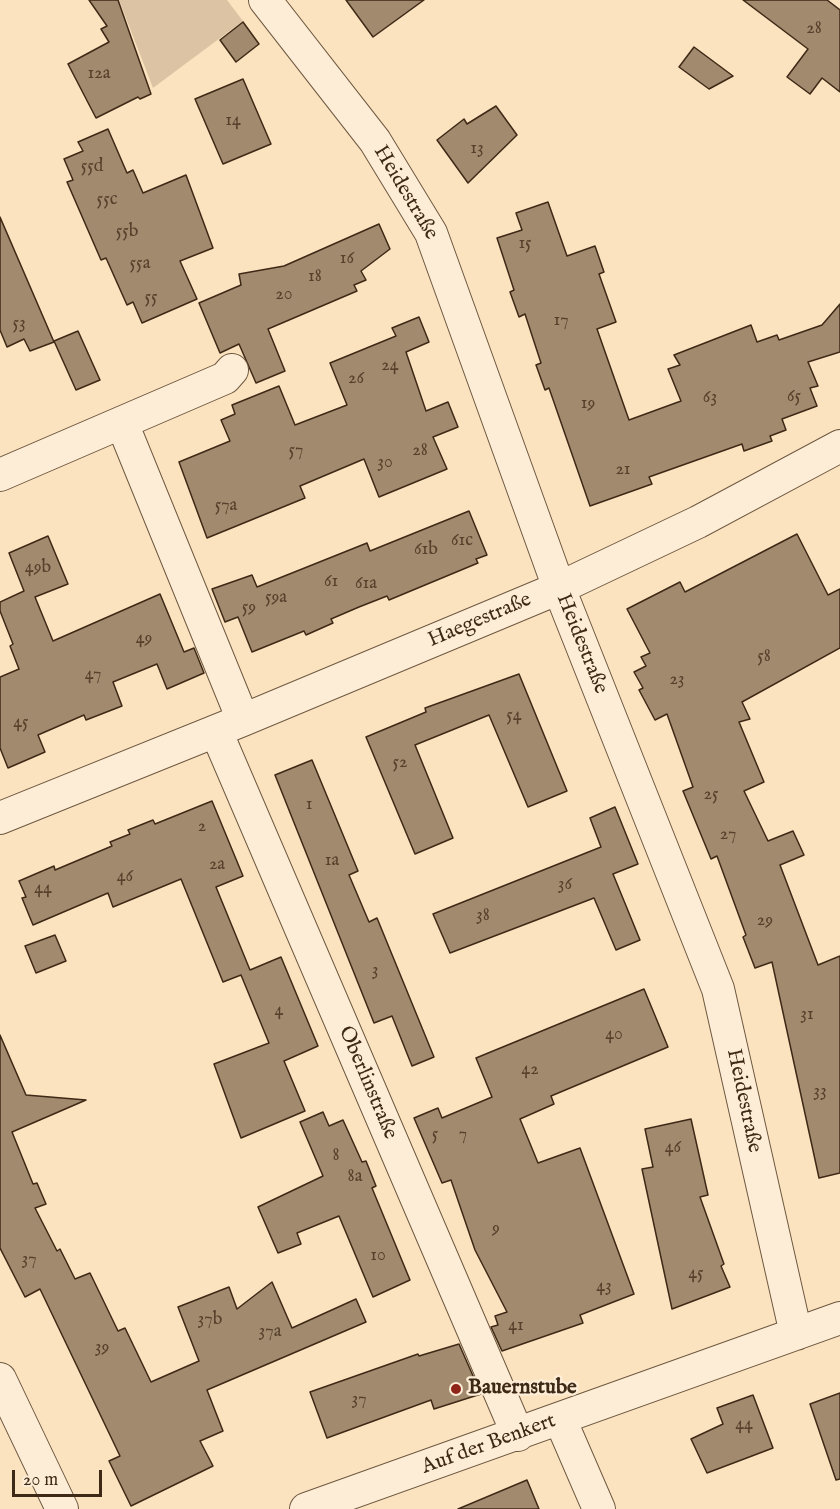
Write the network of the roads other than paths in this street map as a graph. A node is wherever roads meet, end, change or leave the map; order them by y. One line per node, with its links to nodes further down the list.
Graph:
1 (265, 0): 6 (street, Heidestraße)
2 (232, 370): 3 (street)
3 (122, 423): 5 (street); 7 (street)
4 (840, 446): 6 (street, Haegestraße)
5 (0, 475)
6 (559, 588): 7 (street, Haegestraße); 10 (street, Heidestraße)
7 (230, 725): 8 (street, Haegestraße); 13 (street, Oberlinstraße)
8 (0, 818)
9 (840, 1318): 10 (street, Auf der Benkert)
10 (796, 1334): 12 (street, Auf der Benkert)
11 (0, 1379): 14 (street)
12 (560, 1419): 13 (street, Auf der Benkert); 16 (street)
13 (518, 1435): 15 (street, Auf der Benkert)
14 (62, 1509)
15 (306, 1509)
16 (599, 1509)

